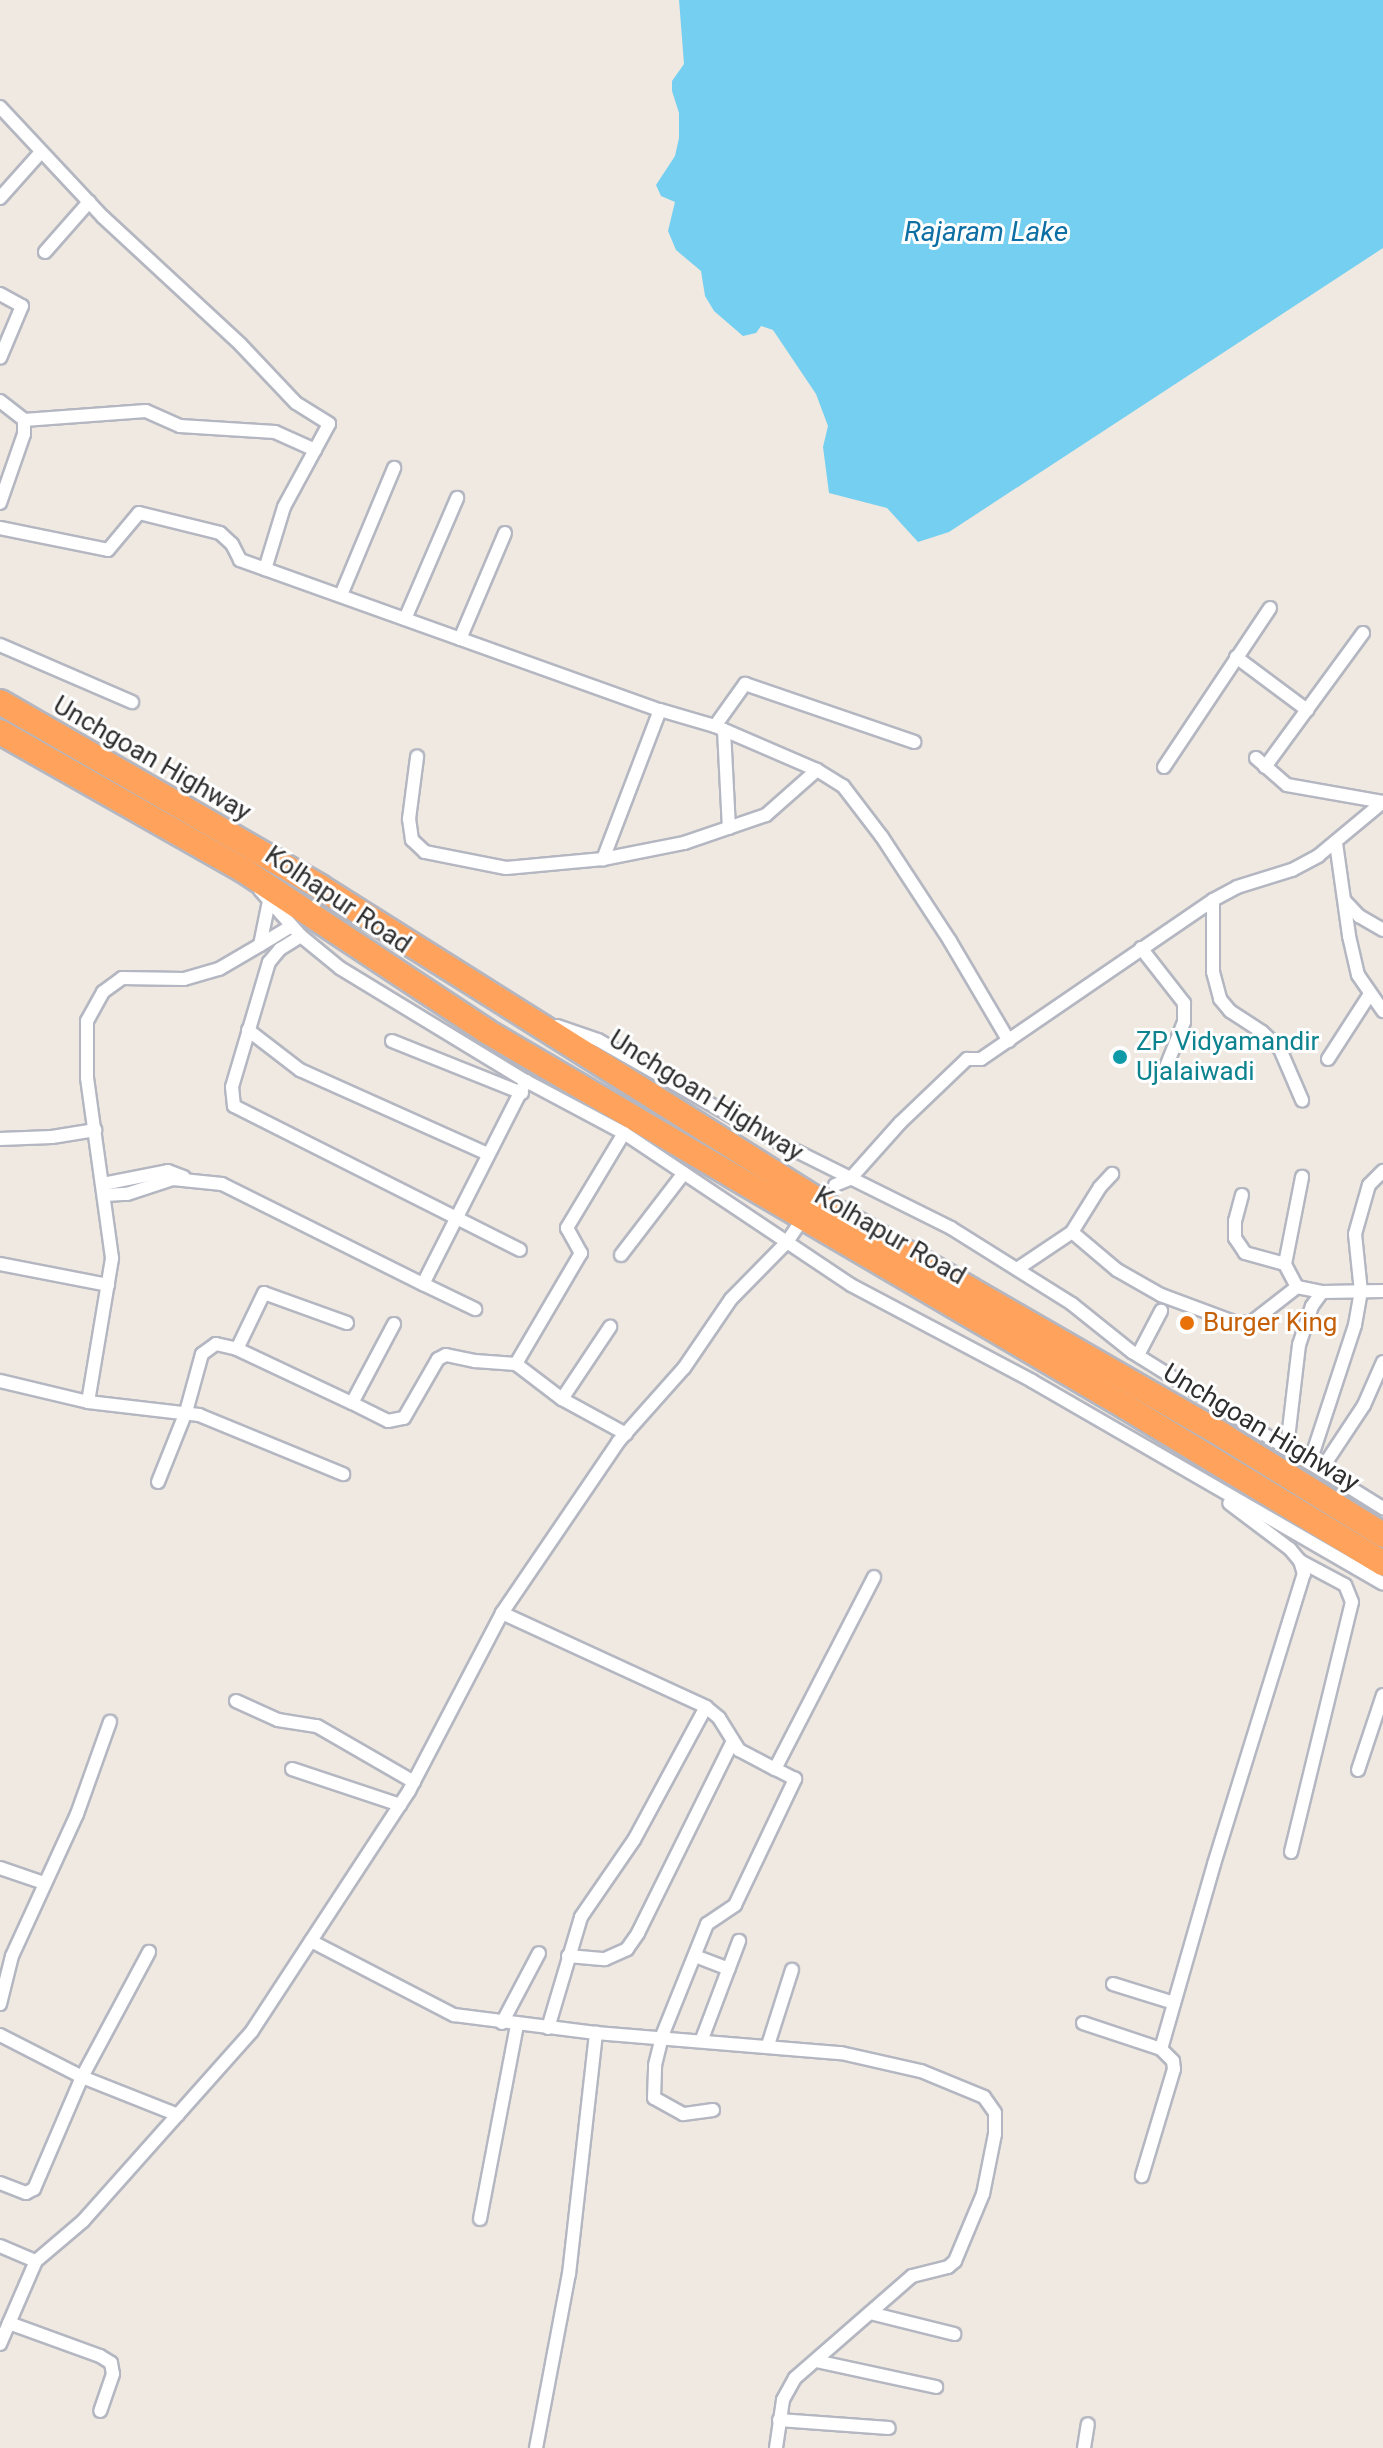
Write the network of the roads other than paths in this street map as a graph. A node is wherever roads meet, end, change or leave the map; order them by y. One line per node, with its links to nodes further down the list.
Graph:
1 (0, 107): 2 (street)
2 (41, 152): 3 (street); 4 (street)
3 (0, 198)
4 (89, 202): 5 (street); 10 (street)
5 (45, 252)
6 (0, 294): 7 (street)
7 (0, 358)
8 (0, 401): 9 (street)
9 (24, 420): 10 (street); 13 (street)
10 (315, 450): 16 (street)
11 (394, 468): 17 (street)
12 (457, 498): 19 (street)
13 (0, 503)
14 (0, 528): 16 (street)
15 (505, 533): 21 (street)
16 (265, 569): 17 (street)
17 (341, 595): 19 (street)
18 (1270, 608): 23 (street)
19 (405, 619): 21 (street)
20 (1363, 633): 27 (street)
21 (460, 639): 26 (street)
22 (0, 645): 25 (street)
23 (1236, 657): 27 (street); 32 (street)
24 (0, 702): 49 (highway, Unchgoan Highway)
25 (132, 702)
26 (660, 710): 28 (street); 37 (street)
27 (1307, 710): 34 (street)
28 (719, 728): 30 (street); 33 (street); 35 (street)
29 (0, 732): 38 (highway, Kolhapur Road)
30 (914, 742)
31 (417, 757): 37 (street)
32 (1164, 767)
33 (817, 770): 35 (street); 52 (street)
34 (1383, 802): 36 (street)
35 (729, 828): 37 (street)
36 (1336, 843): 39 (street); 40 (street)
37 (603, 859)
38 (243, 870): 41 (street); 107 (highway, Kolhapur Road)
39 (1213, 900): 46 (street); 56 (street)
40 (1344, 900): 43 (street); 47 (street)
41 (269, 901): 42 (street); 45 (street)
42 (292, 926): 44 (street); 45 (street)
43 (1383, 930)
44 (301, 936): 50 (street); 55 (street)
45 (260, 945): 57 (street)
46 (1141, 948): 52 (street); 54 (street)
47 (1370, 994): 48 (street); 53 (street)
48 (1383, 1011)
49 (524, 1015): 65 (street); 105 (highway, Unchgoan Highway)
50 (248, 1030): 60 (street); 69 (street)
51 (392, 1041): 55 (street)
52 (1009, 1041): 65 (street)
53 (1328, 1059)
54 (1166, 1067)
55 (524, 1087): 58 (street); 60 (street)
56 (1302, 1100)
57 (95, 1130): 59 (street); 67 (street)
58 (624, 1133): 62 (street); 92 (street)
59 (0, 1139)
60 (488, 1154): 69 (street)
61 (1383, 1171): 83 (street)
62 (684, 1173): 72 (street); 74 (street)
63 (1112, 1174): 71 (street)
64 (1302, 1177): 76 (street)
65 (850, 1179): 66 (street); 77 (street)
66 (835, 1185)
67 (104, 1189): 78 (street); 79 (street)
68 (1242, 1195): 76 (street)
69 (457, 1215): 73 (street); 78 (street)
70 (800, 1223): 72 (street)
71 (1072, 1232): 77 (street); 80 (street)
72 (787, 1242): 98 (street); 103 (street)
73 (520, 1250)
74 (621, 1255)
75 (0, 1264): 79 (street)
76 (1285, 1264): 80 (street)
77 (1017, 1269): 90 (street)
78 (423, 1284): 84 (street)
79 (108, 1285): 95 (street)
80 (1297, 1287): 82 (street)
81 (1383, 1291): 83 (street)
82 (1322, 1292): 83 (street); 99 (street)
83 (1361, 1292): 100 (street)
84 (475, 1309)
85 (1161, 1311): 90 (street)
86 (347, 1323): 89 (street)
87 (394, 1324): 96 (street)
88 (610, 1327): 94 (street)
89 (237, 1349): 96 (street); 97 (street)
90 (1138, 1355): 99 (street)
91 (1383, 1362): 100 (street)
92 (516, 1364): 94 (street); 96 (street)
93 (0, 1381): 95 (street)
94 (562, 1399): 98 (street)
95 (88, 1402): 97 (street)
96 (352, 1403)
97 (186, 1412): 101 (street); 102 (street)
98 (626, 1434): 110 (street)
99 (1287, 1447): 100 (street)
100 (1316, 1466): 104 (street)
101 (343, 1474)
102 (158, 1482)
103 (1212, 1488): 106 (street); 109 (street)
104 (1381, 1502)
105 (1383, 1535)
106 (1300, 1561): 121 (street); 133 (street)
107 (1383, 1563)
108 (874, 1577): 117 (street)
109 (1383, 1584)
110 (502, 1613): 113 (street); 119 (street)
111 (1383, 1695): 118 (street)
112 (236, 1701): 119 (street)
113 (706, 1707): 115 (street); 128 (street)
114 (110, 1722): 123 (street)
115 (733, 1741): 117 (street); 128 (street)
116 (292, 1769): 120 (street)
117 (775, 1769): 129 (street)
118 (1358, 1770)
119 (414, 1782): 120 (street)
120 (400, 1805): 124 (street)
121 (1291, 1852)
122 (0, 1868): 123 (street)
123 (44, 1883): 134 (street)
124 (311, 1941): 135 (street); 147 (street)
125 (739, 1941): 130 (street)
126 (149, 1952): 145 (street)
127 (539, 1953): 135 (street)
128 (568, 1956): 138 (street)
129 (695, 1956): 130 (street); 141 (street)
130 (729, 1969): 142 (street)
131 (792, 1970): 143 (street)
132 (1113, 1984): 133 (street)
133 (1174, 2003): 144 (street)
134 (0, 2004)
135 (502, 2023): 137 (street)
136 (1083, 2023): 144 (street)
137 (517, 2025): 138 (street); 150 (street)
138 (548, 2028): 139 (street)
139 (596, 2033): 141 (street); 163 (street)
140 (0, 2035): 145 (street)
141 (662, 2036): 142 (street); 146 (street)
142 (702, 2039): 143 (street)
143 (768, 2045): 153 (street)
144 (1161, 2049): 148 (street)
145 (82, 2077): 147 (street); 149 (street)
146 (713, 2110)
147 (178, 2115): 152 (street)
148 (1142, 2176)
149 (0, 2183)
150 (480, 2219)
151 (0, 2246): 152 (street)
152 (36, 2261): 154 (street)
153 (870, 2313): 155 (street); 157 (street)
154 (9, 2323): 156 (street); 159 (street)
155 (954, 2334)
156 (0, 2344)
157 (816, 2361): 158 (street); 160 (street)
158 (936, 2387)
159 (100, 2411)
160 (779, 2420): 162 (street); 164 (street)
161 (1088, 2424): 165 (street)
162 (889, 2428)
163 (536, 2448)
164 (776, 2448)
165 (1084, 2448)

